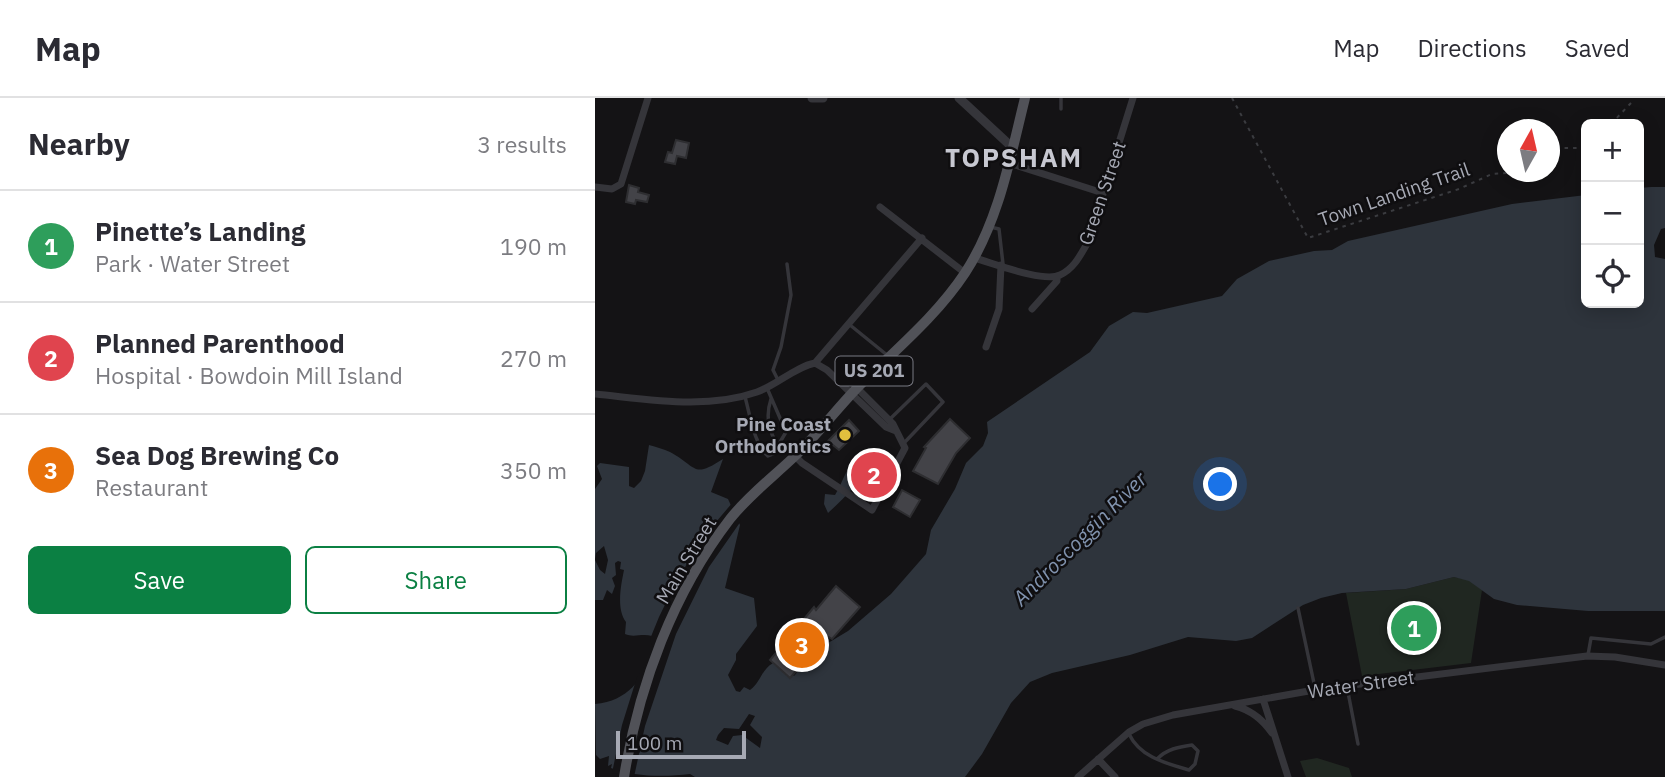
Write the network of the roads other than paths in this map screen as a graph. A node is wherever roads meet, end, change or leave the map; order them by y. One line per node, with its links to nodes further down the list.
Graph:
1 (648, 98): 11 (street)
2 (812, 98): 3 (street)
3 (823, 98)
4 (959, 98): 9 (street)
5 (1025, 98): 9 (main road, US 201)
6 (1061, 98): 8 (lane)
7 (1133, 98): 12 (street, Green Street)
8 (1061, 109)
9 (1013, 148): 10 (main road, US 201)
10 (1009, 163): 12 (street); 14 (main road, US 201)
11 (595, 187)
12 (1103, 193): 20 (street, Green Street)
13 (880, 207): 15 (street)
14 (989, 226): 16 (main road, US 201); 18 (lane)
15 (922, 238): 19 (street); 22 (street)
16 (974, 258): 18 (street); 19 (main road, US 201)
17 (787, 264): 26 (lane)
18 (1002, 266): 20 (street); 23 (street)
19 (965, 273): 24 (main road, US 201)
20 (1057, 277): 21 (street, Green Street)
21 (1032, 309)
22 (849, 324): 24 (lane); 25 (street)
23 (986, 347)
24 (889, 357): 28 (main road, US 201)
25 (815, 363): 26 (street); 28 (street)
26 (778, 382): 27 (street)
27 (767, 388): 30 (street); 31 (lane)
28 (855, 391): 32 (street); 33 (street); 36 (main road, US 201)
29 (595, 394): 30 (street)
30 (745, 395): 35 (lane)
31 (771, 398): 35 (lane); 35 (lane)
32 (889, 420): 33 (street); 34 (lane)
33 (896, 431): 34 (street)
34 (904, 443): 36 (street)
35 (778, 446)
36 (795, 456): 50 (main road, Main Street / US 201)
37 (1298, 608): 42 (lane)
38 (1665, 637): 39 (lane)
39 (1587, 656): 40 (street, Water Street); 41 (street, Water Street)
40 (1665, 665)
41 (1347, 685): 42 (street, Water Street); 47 (lane)
42 (1315, 690): 43 (street, Water Street)
43 (1263, 699): 44 (street, Water Street); 46 (street)
44 (1231, 706): 45 (street, Water Street); 46 (street)
45 (1129, 732): 48 (street, Water Street); 49 (lane)
46 (1274, 737): 53 (street)
47 (1358, 744)
48 (1098, 759): 51 (street, Water Street); 52 (street)
49 (1157, 759): 49 (lane)
50 (624, 777)
51 (1078, 777)
52 (1115, 777)
53 (1288, 777)

